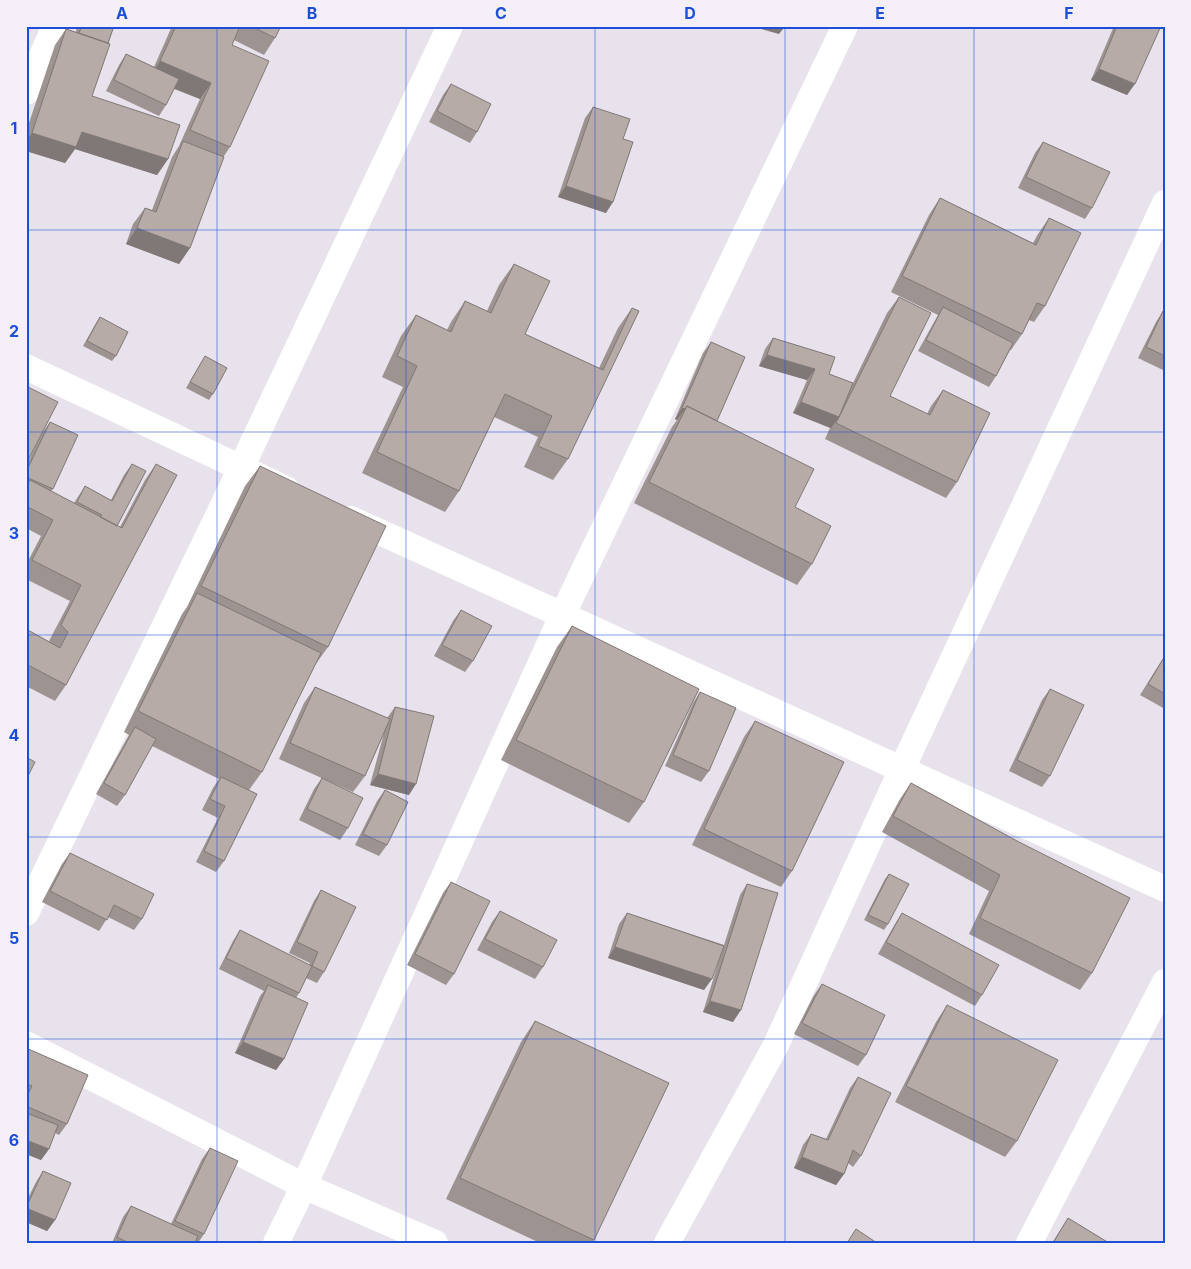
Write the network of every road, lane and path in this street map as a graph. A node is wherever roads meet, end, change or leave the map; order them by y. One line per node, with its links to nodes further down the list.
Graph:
1 (55, 26): 4 (street)
2 (450, 26): 7 (street)
3 (845, 26): 10 (street)
4 (26, 92)
5 (1165, 203): 11 (street)
6 (26, 367): 7 (street)
7 (241, 468): 8 (street); 13 (street)
8 (303, 497)
9 (330, 509): 10 (street)
10 (562, 616): 11 (street); 16 (street)
11 (902, 769): 12 (street); 19 (street)
12 (1165, 889)
13 (26, 913)
14 (1165, 982): 20 (street)
15 (26, 1044): 16 (street)
16 (304, 1186): 17 (street); 18 (street)
17 (276, 1243)
18 (435, 1243)
19 (666, 1243)
20 (1029, 1243)

